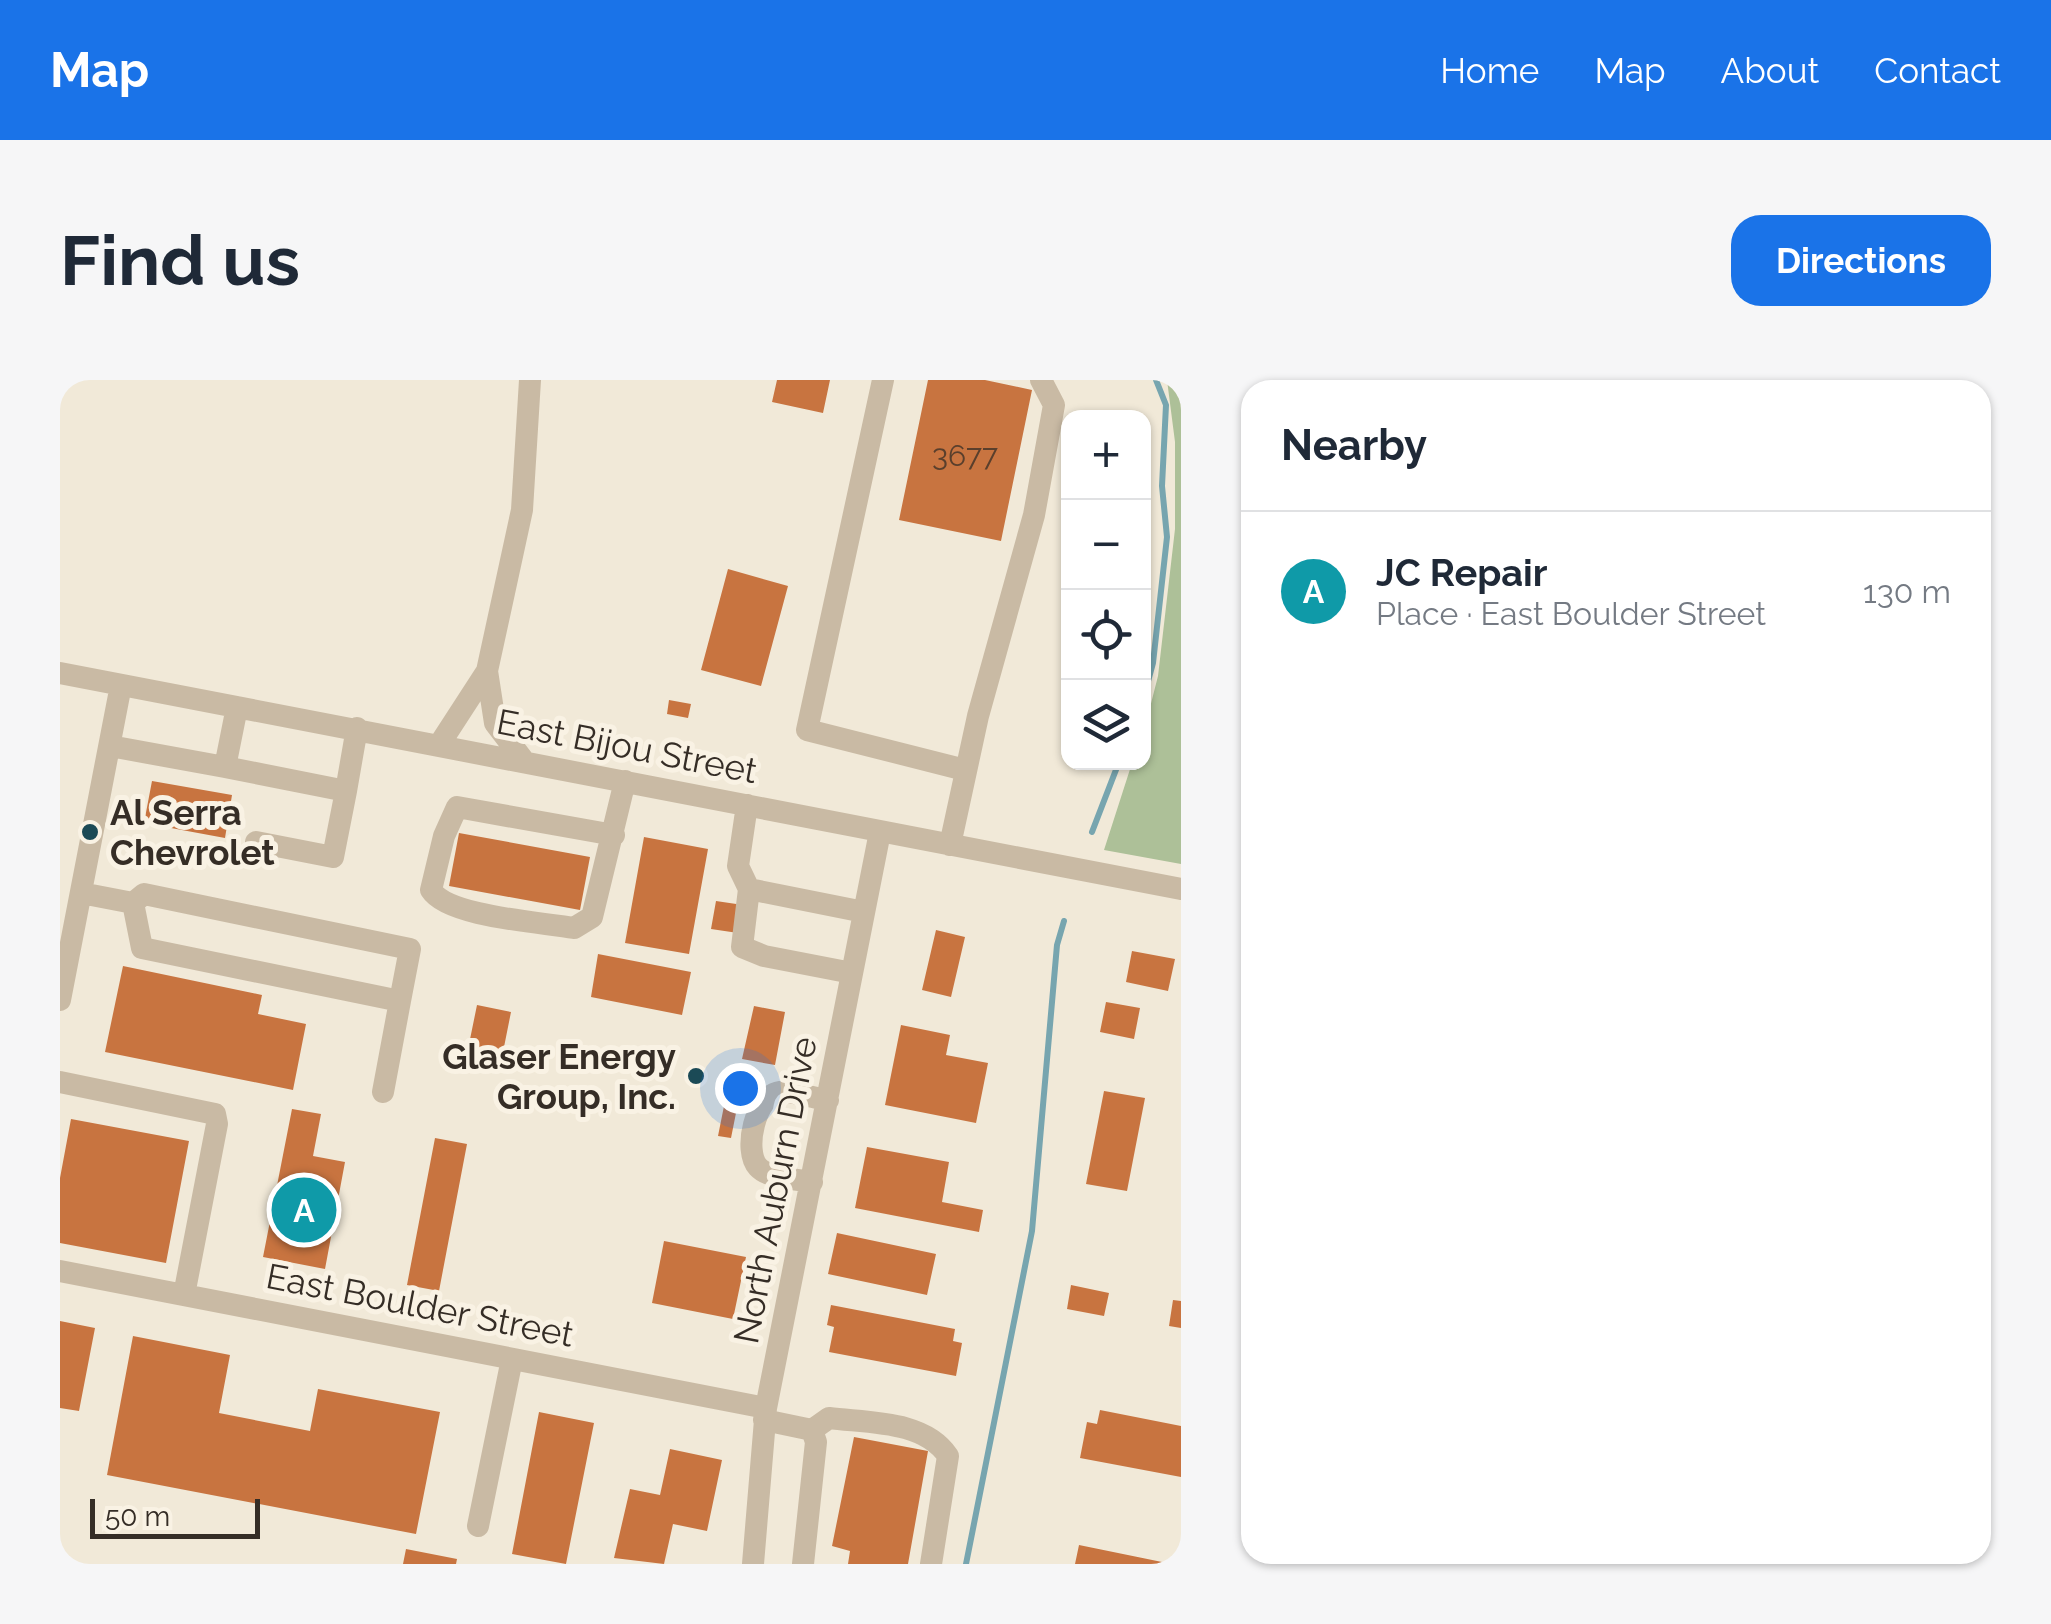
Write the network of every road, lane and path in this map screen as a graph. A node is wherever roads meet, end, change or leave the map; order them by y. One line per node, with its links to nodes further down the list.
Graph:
1 (530, 380): 4 (street)
2 (883, 380): 13 (street)
3 (1041, 380): 13 (street)
4 (487, 671): 9 (street); 11 (street)
5 (60, 673): 6 (street, East Bijou Street)
6 (121, 685): 7 (street, East Bijou Street); 10 (street)
7 (237, 707): 8 (street, East Bijou Street); 12 (street)
8 (357, 728): 9 (street, East Bijou Street); 15 (street)
9 (438, 745): 11 (street, East Bijou Street)
10 (110, 746): 12 (street); 23 (street)
11 (524, 761): 14 (street, East Bijou Street)
12 (225, 768): 15 (street)
13 (965, 770): 20 (street)
14 (625, 782): 16 (street, East Bijou Street); 18 (street)
15 (346, 791): 19 (street)
16 (747, 806): 17 (street, East Bijou Street); 21 (street)
17 (880, 832): 20 (street, East Bijou Street); 25 (street, North Auburn Drive)
18 (614, 834): 18 (street)
19 (256, 842)
20 (950, 845): 22 (street, East Bijou Street)
21 (750, 889): 25 (street); 26 (street)
22 (1181, 889)
23 (81, 892): 24 (street); 27 (street)
24 (132, 903): 28 (street); 28 (street)
25 (864, 912): 26 (street, North Auburn Drive)
26 (852, 972): 31 (street, North Auburn Drive)
27 (60, 1000)
28 (400, 1001): 30 (street)
29 (60, 1082): 34 (street)
30 (383, 1092)
31 (828, 1100): 32 (street, North Auburn Drive); 32 (street)
32 (812, 1182): 36 (street, North Auburn Drive)
33 (60, 1271): 34 (street, East Boulder Street)
34 (184, 1295): 35 (street, East Boulder Street)
35 (512, 1359): 36 (street, East Boulder Street); 38 (street)
36 (766, 1414): 37 (street, East Boulder Street); 39 (street, North Auburn Drive)
37 (812, 1430): 40 (street); 41 (street)
38 (478, 1526)
39 (753, 1564)
40 (803, 1564)
41 (931, 1564)

